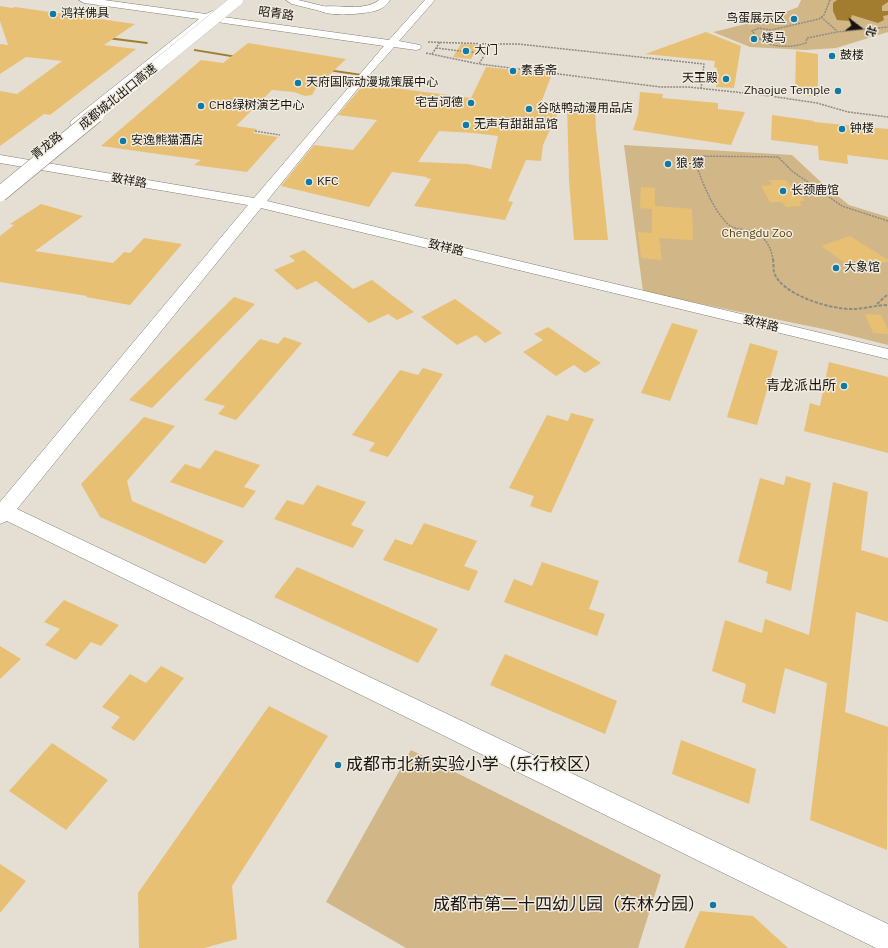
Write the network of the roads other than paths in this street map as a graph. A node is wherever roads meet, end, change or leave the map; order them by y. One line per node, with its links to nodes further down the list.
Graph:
1 (84, 0): 8 (street, 昭青路)
2 (221, 0): 11 (highway, 成都城北出口高速)
3 (237, 0): 8 (street, 青龙路); 15 (highway, 成都城北出口高速, bridge)
4 (291, 0): 7 (street)
5 (385, 0): 7 (highway)
6 (430, 0): 9 (street)
7 (324, 9)
8 (206, 18): 9 (street, 昭青路); 12 (street, 青龙路)
9 (391, 43): 10 (street, 昭青路); 16 (street)
10 (418, 49)
11 (61, 126)
12 (28, 157): 13 (street, 致祥路); 14 (street, 青龙路); 16 (street, 致祥路)
13 (3, 164)
14 (0, 185)
15 (0, 194)
16 (258, 203): 17 (street, 致祥路); 18 (street)
17 (888, 354)
18 (2, 513): 19 (street)
19 (888, 939)

